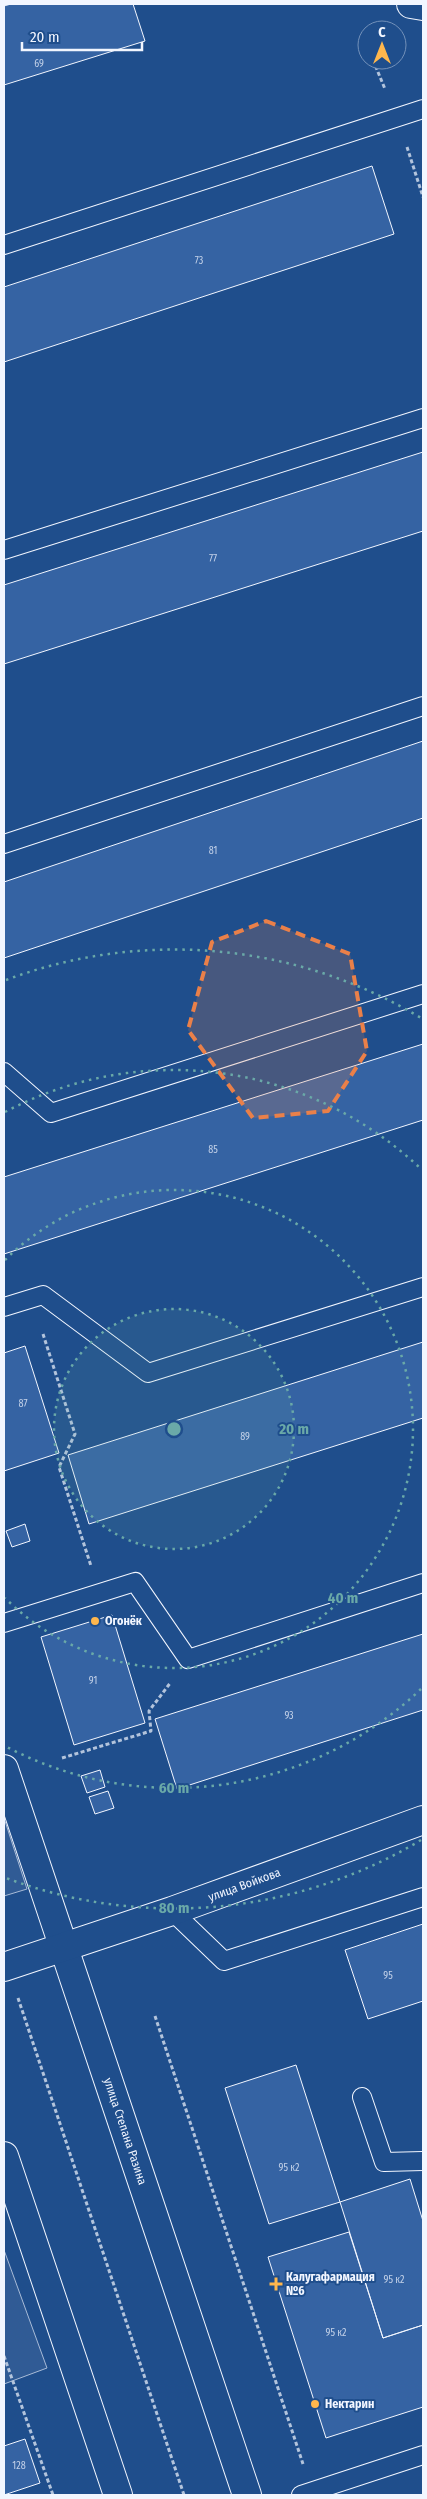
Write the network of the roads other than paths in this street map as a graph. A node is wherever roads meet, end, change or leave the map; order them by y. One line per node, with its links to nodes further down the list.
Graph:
1 (411, 4): 2 (main road)
2 (423, 6)
3 (423, 109): 4 (lane)
4 (4, 245)
5 (423, 418): 6 (lane)
6 (4, 550)
7 (423, 706): 8 (lane)
8 (4, 844)
9 (423, 994): 10 (lane)
10 (4, 1072)
11 (423, 1286): 12 (lane)
12 (4, 1307)
13 (423, 1584): 14 (lane)
14 (4, 1623)
15 (4, 1769): 19 (main road, улица Степана Разина)
16 (423, 1820): 18 (main road, улица Войкова)
17 (423, 1897): 18 (lane)
18 (172, 1910): 19 (main road, улица Войкова)
19 (63, 1946): 20 (main road, улица Войкова); 27 (main road, улица Степана Разина)
20 (6, 1966)
21 (362, 2097): 23 (lane)
22 (4, 2156): 26 (main road)
23 (423, 2161)
24 (423, 2455): 25 (lane)
25 (306, 2493)
26 (118, 2495)
27 (247, 2495)

